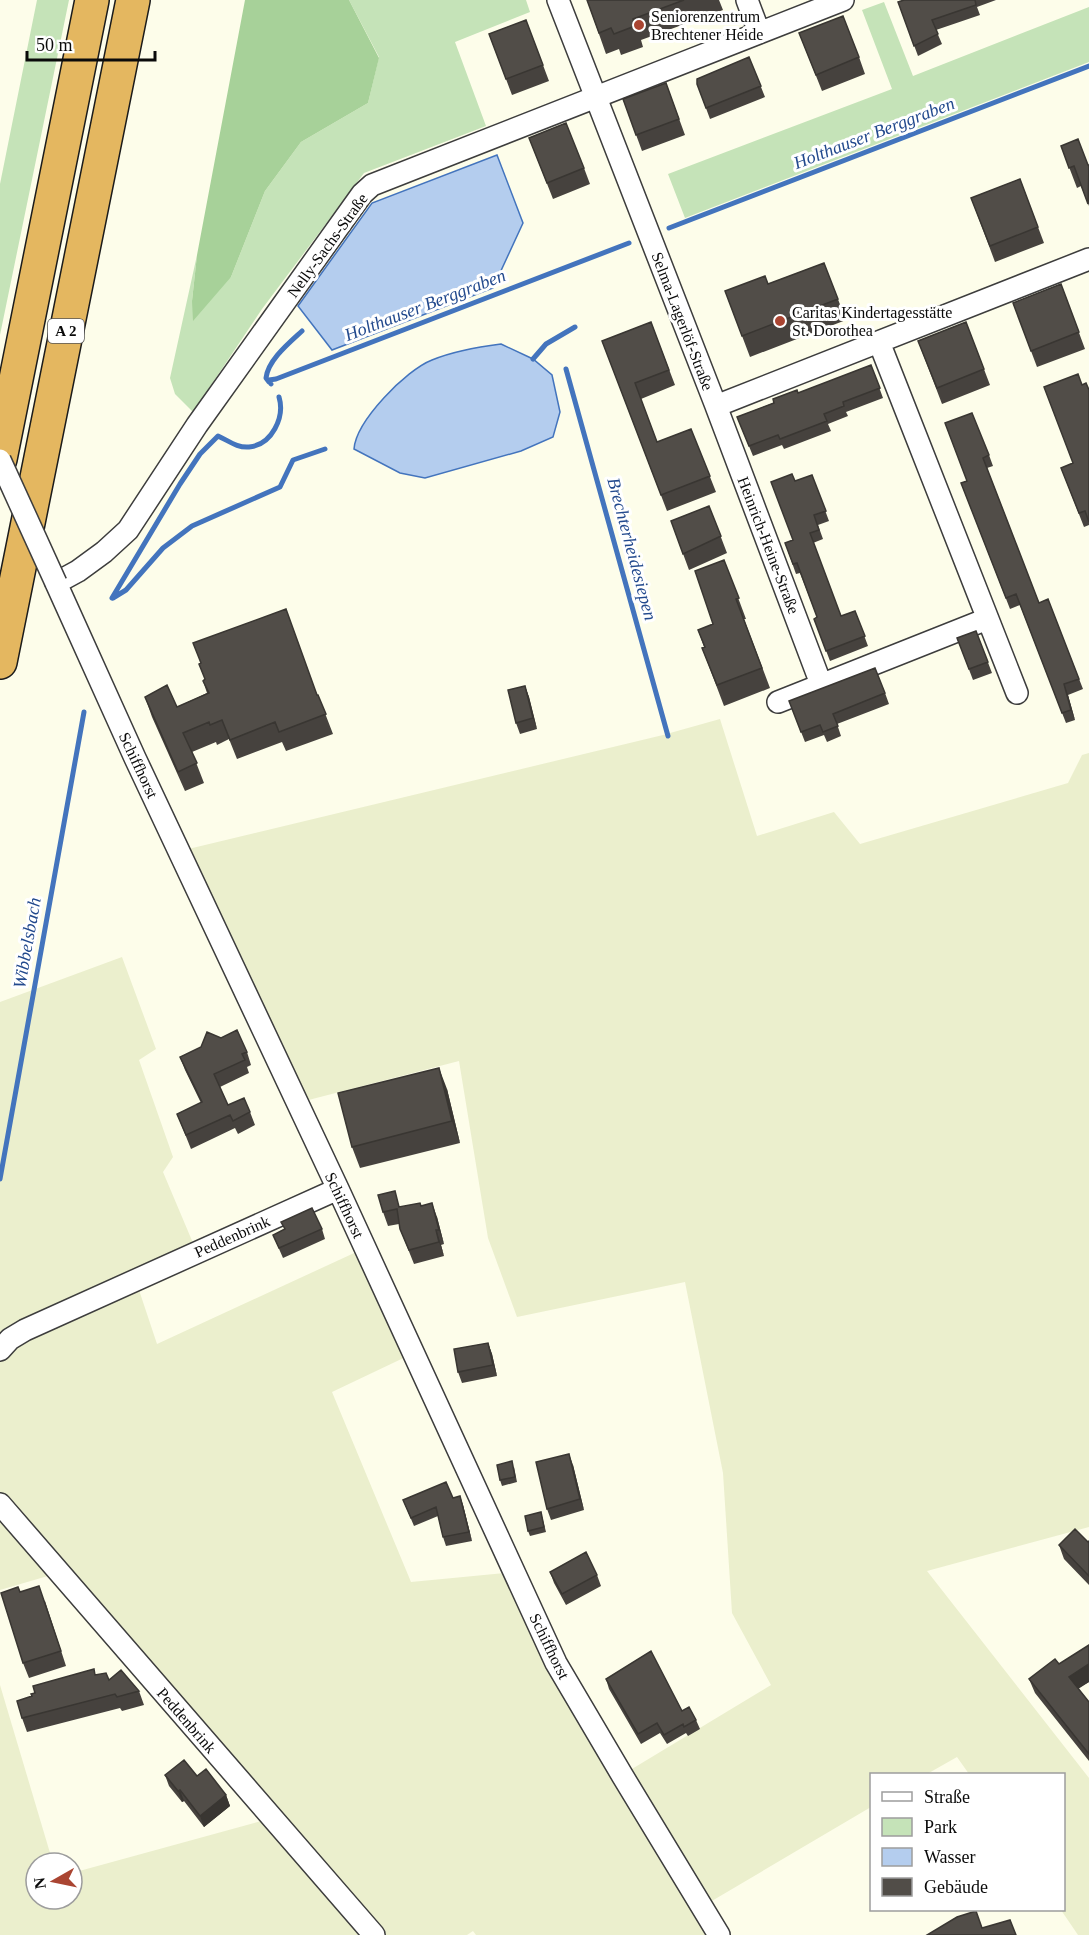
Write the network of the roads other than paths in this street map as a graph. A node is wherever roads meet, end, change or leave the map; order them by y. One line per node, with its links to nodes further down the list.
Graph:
1 (92, 0): 11 (highway, A 2)
2 (133, 0): 14 (highway, A 2)
3 (558, 0): 7 (street, Selma-Lagerlöf-Straße)
4 (747, 0): 6 (street)
5 (843, 0): 6 (street, Nelly-Sachs-Straße)
6 (759, 32): 7 (street, Nelly-Sachs-Straße)
7 (596, 97): 10 (street, Selma-Lagerlöf-Straße); 12 (street, Nelly-Sachs-Straße)
8 (1087, 266): 9 (street, Selma-Lagerlöf-Straße)
9 (879, 342): 10 (street, Selma-Lagerlöf-Straße); 13 (street)
10 (716, 406): 15 (street, Heinrich-Heine-Straße)
11 (0, 459): 12 (street, Schiffhorst, bridge)
12 (56, 583): 18 (street, Schiffhorst)
13 (987, 619): 15 (street); 16 (street)
14 (0, 662)
15 (821, 684): 17 (street)
16 (1017, 693)
17 (778, 702)
18 (339, 1189): 19 (street, Peddenbrink); 22 (street, Schiffhorst)
19 (0, 1350)
20 (0, 1504): 21 (street, Peddenbrink)
21 (374, 1935)
22 (719, 1935)

